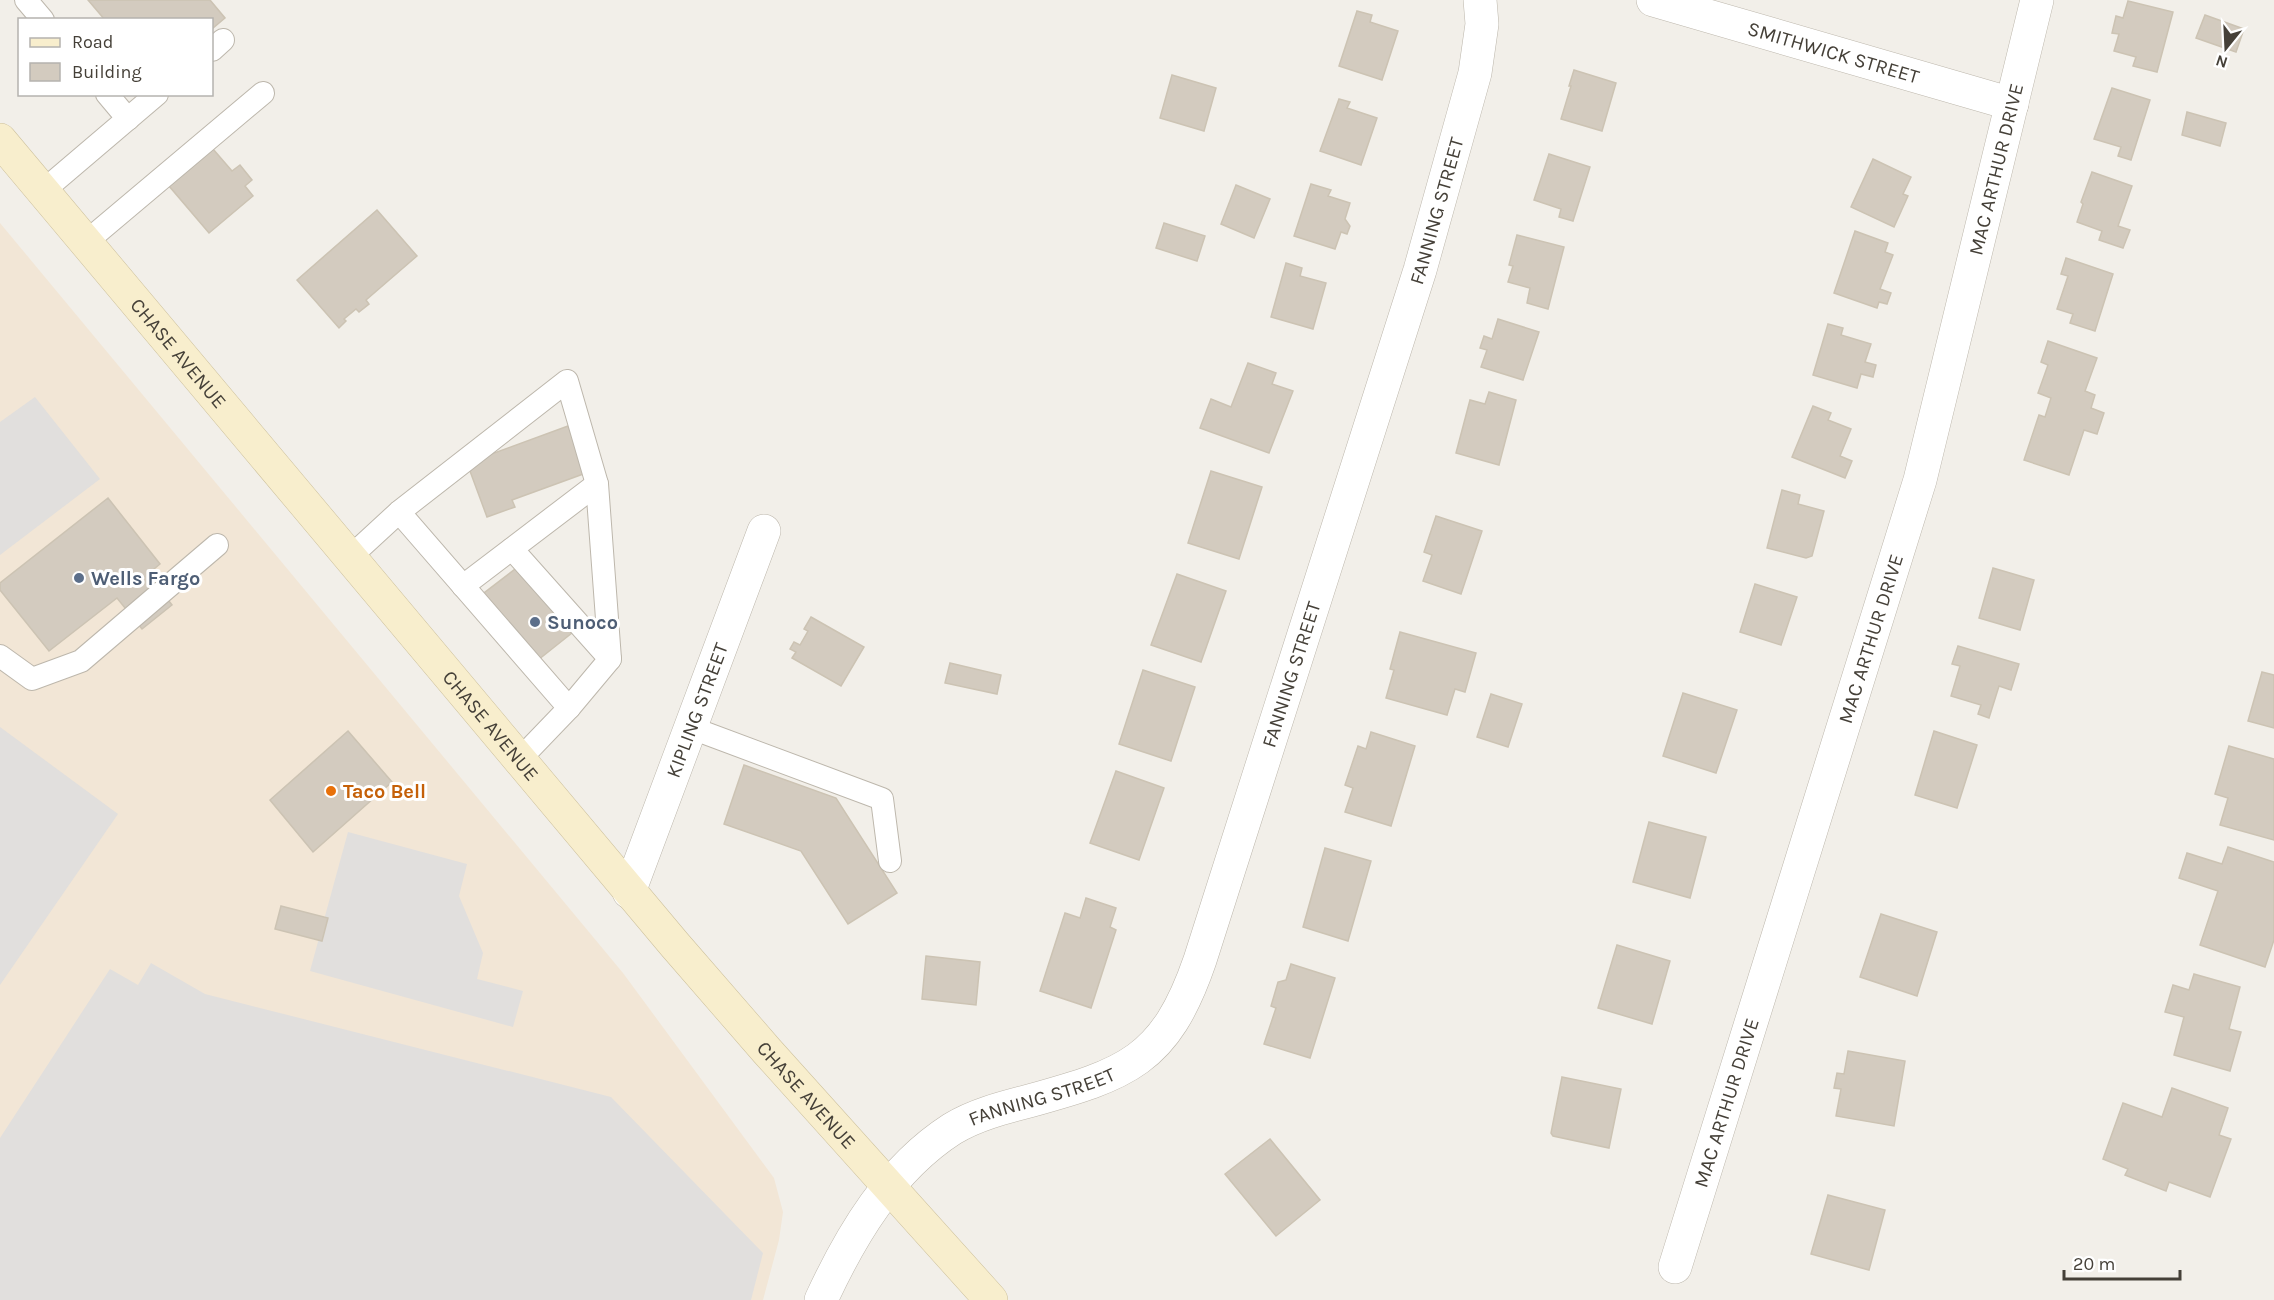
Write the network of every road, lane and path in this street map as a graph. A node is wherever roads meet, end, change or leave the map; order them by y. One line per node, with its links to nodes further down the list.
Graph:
1 (26, 0): 5 (lane)
2 (1480, 0): 28 (street, FANNING STREET)
3 (1653, 0): 9 (street, SMITHWICK STREET)
4 (2037, 0): 9 (street, MAC ARTHUR DRIVE)
5 (41, 18)
6 (263, 93): 13 (lane)
7 (109, 96): 10 (lane)
8 (155, 96): 10 (lane)
9 (2012, 104): 29 (street, MAC ARTHUR DRIVE)
10 (128, 119): 12 (lane)
11 (0, 140): 12 (main road, CHASE AVENUE)
12 (43, 191): 13 (main road, CHASE AVENUE)
13 (86, 242): 19 (main road, CHASE AVENUE)
14 (597, 484): 15 (lane); 18 (lane); 22 (lane)
15 (399, 512): 19 (lane); 20 (lane)
16 (764, 531): 24 (street, KIPLING STREET)
17 (217, 544): 21 (lane)
18 (512, 549): 20 (lane); 22 (lane)
19 (349, 558): 25 (main road, CHASE AVENUE)
20 (464, 586): 23 (lane)
21 (0, 656)
22 (610, 659): 23 (lane)
23 (569, 708): 25 (lane)
24 (689, 727): 26 (lane); 27 (street, KIPLING STREET)
25 (519, 760): 27 (main road, CHASE AVENUE)
26 (890, 861)
27 (629, 892): 28 (main road, CHASE AVENUE)
28 (888, 1187): 30 (street, FANNING STREET); 31 (main road, CHASE AVENUE)
29 (1675, 1267)
30 (821, 1300)
31 (992, 1300)

